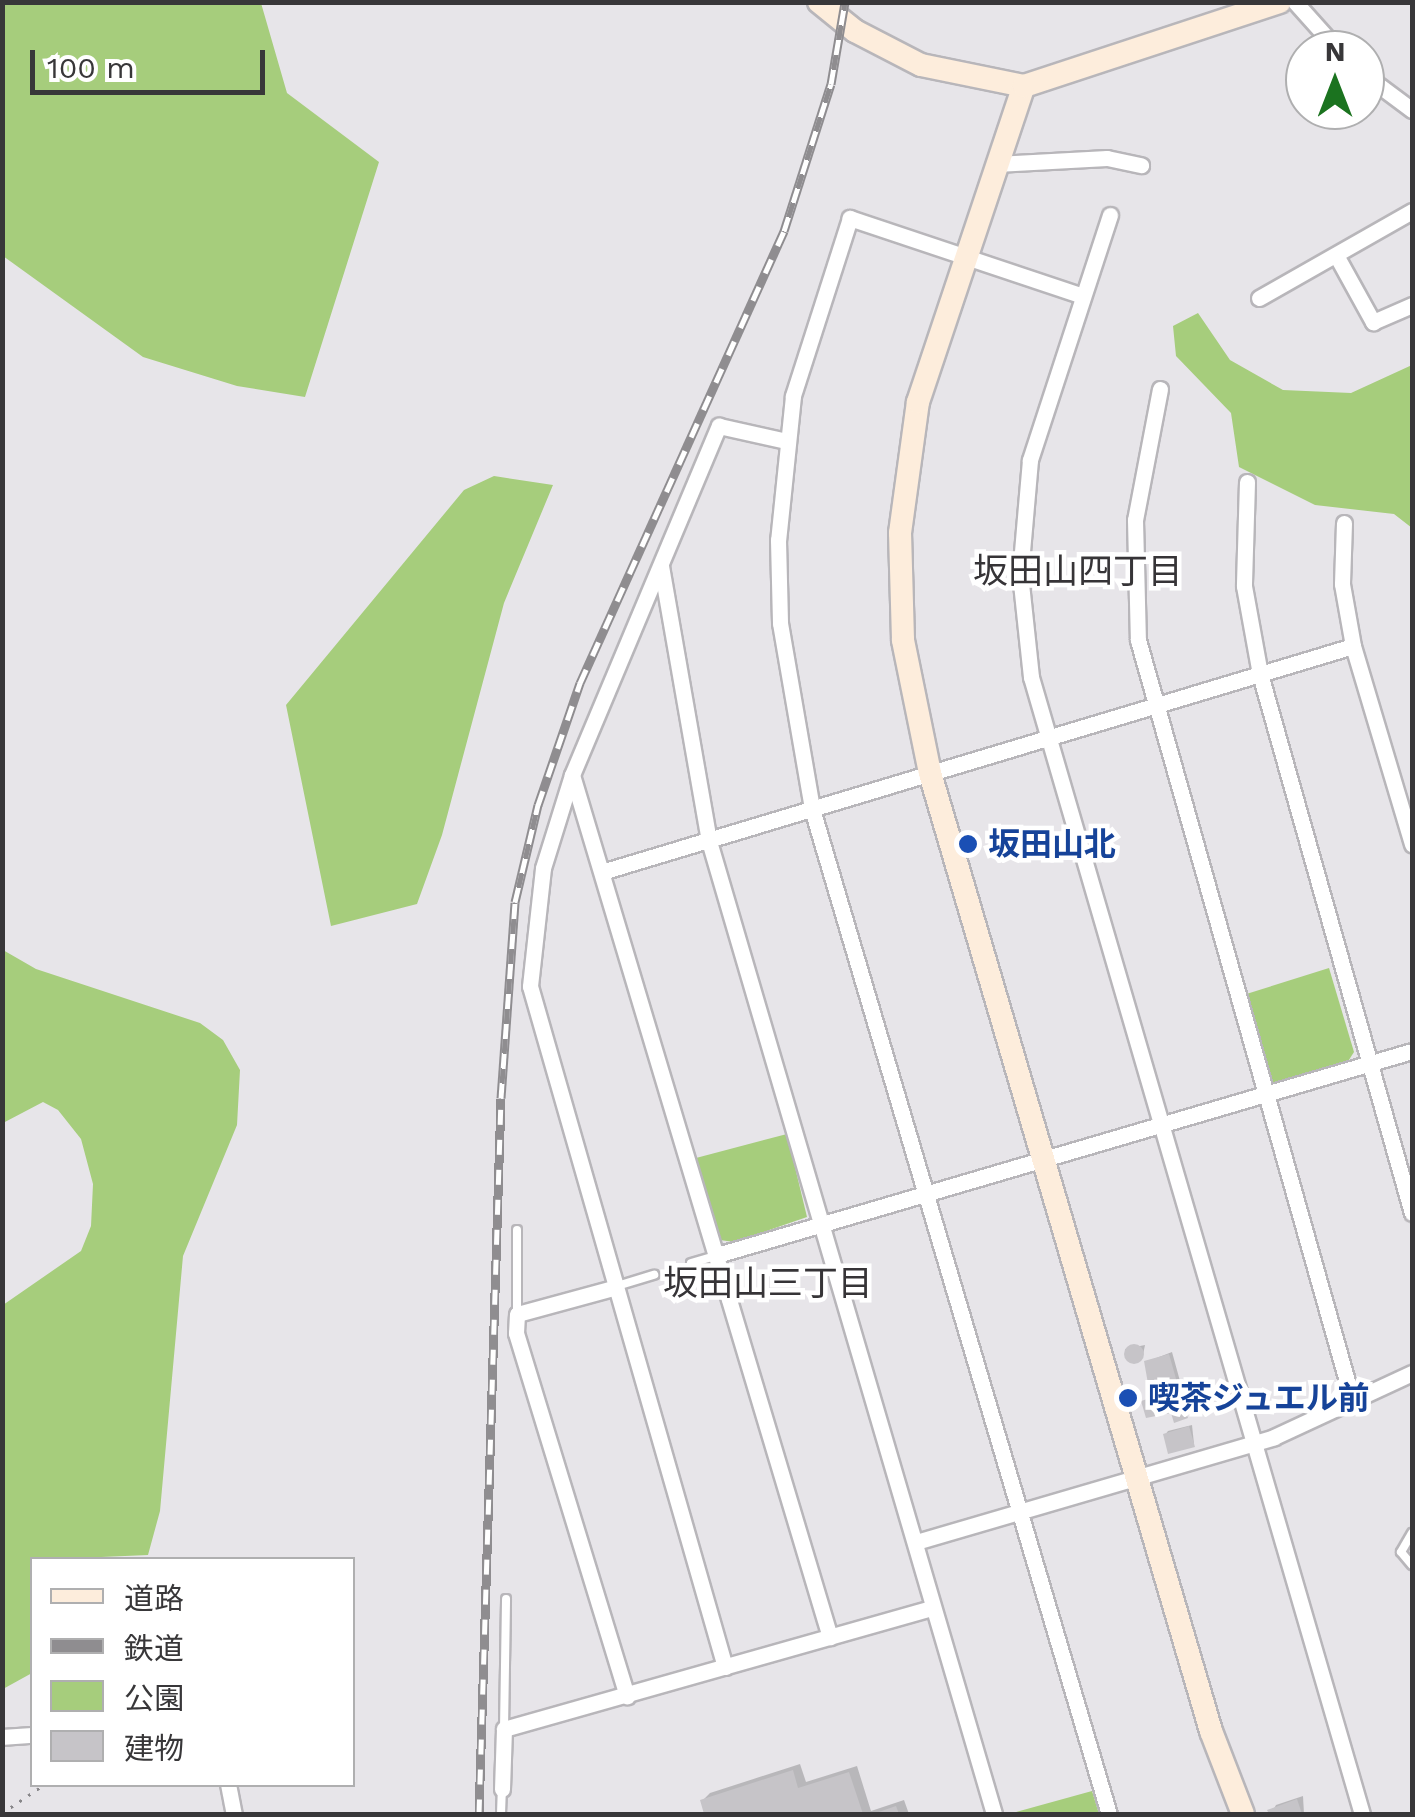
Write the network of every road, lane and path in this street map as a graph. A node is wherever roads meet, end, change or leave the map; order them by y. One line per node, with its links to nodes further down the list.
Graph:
1 (819, 2): 5 (street)
2 (1280, 2): 5 (street)
3 (1295, 2): 4 (street)
4 (1320, 30)
5 (1024, 86): 8 (street)
6 (1385, 90): 7 (street)
7 (1412, 110)
8 (996, 164): 9 (street); 12 (street)
9 (1141, 165)
10 (1412, 211): 13 (street)
11 (1110, 216): 14 (street)
12 (967, 254): 14 (street); 18 (street); 26 (street)
13 (1336, 254): 15 (street); 16 (street)
14 (1080, 295): 25 (street)
15 (1259, 298)
16 (1412, 305)
17 (1160, 389): 24 (street)
18 (786, 441): 21 (street); 28 (street)
19 (1247, 482): 23 (street)
20 (1344, 523): 22 (street)
21 (662, 566): 27 (street); 29 (street)
22 (1354, 646): 23 (street); 30 (street)
23 (1260, 674): 24 (street); 33 (street)
24 (1153, 705): 25 (street); 34 (street)
25 (1047, 739): 26 (street); 35 (street)
26 (930, 773): 28 (street); 36 (street)
27 (572, 775): 31 (street); 44 (street)
28 (812, 809): 29 (street); 37 (street)
29 (709, 840): 31 (street); 39 (street)
30 (1412, 844)
31 (605, 870): 41 (street)
32 (1412, 1051): 33 (street)
33 (1372, 1063): 34 (street); 38 (street)
34 (1265, 1094): 35 (street); 47 (street)
35 (1160, 1124): 36 (street); 48 (street)
36 (1044, 1158): 37 (street); 49 (street)
37 (925, 1194): 39 (street); 50 (street)
38 (1412, 1213)
39 (820, 1224): 41 (street); 52 (street)
40 (518, 1230): 45 (lane)
41 (717, 1255): 42 (lane); 56 (street)
42 (691, 1263): 43 (path)
43 (654, 1275): 44 (lane)
44 (613, 1288): 45 (street); 57 (street)
45 (516, 1314): 58 (street)
46 (1412, 1373): 47 (street)
47 (1352, 1399): 48 (street)
48 (1254, 1443): 49 (street); 71 (street)
49 (1137, 1479): 50 (street); 70 (street)
50 (1020, 1514): 52 (street); 69 (street)
51 (1412, 1532): 53 (lane)
52 (916, 1542): 55 (street)
53 (1412, 1565)
54 (506, 1599): 59 (lane)
55 (932, 1608): 56 (street); 68 (street)
56 (830, 1637): 57 (street)
57 (725, 1668): 58 (street)
58 (627, 1696): 59 (street)
59 (504, 1729): 64 (street)
60 (30, 1736): 61 (street)
61 (2, 1737)
62 (40, 1787): 65 (path)
63 (229, 1787): 66 (street)
64 (502, 1789): 67 (lane)
65 (2, 1813)
66 (234, 1814)
67 (501, 1814)
68 (994, 1814)
69 (1109, 1814)
70 (1243, 1814)
71 (1362, 1814)

